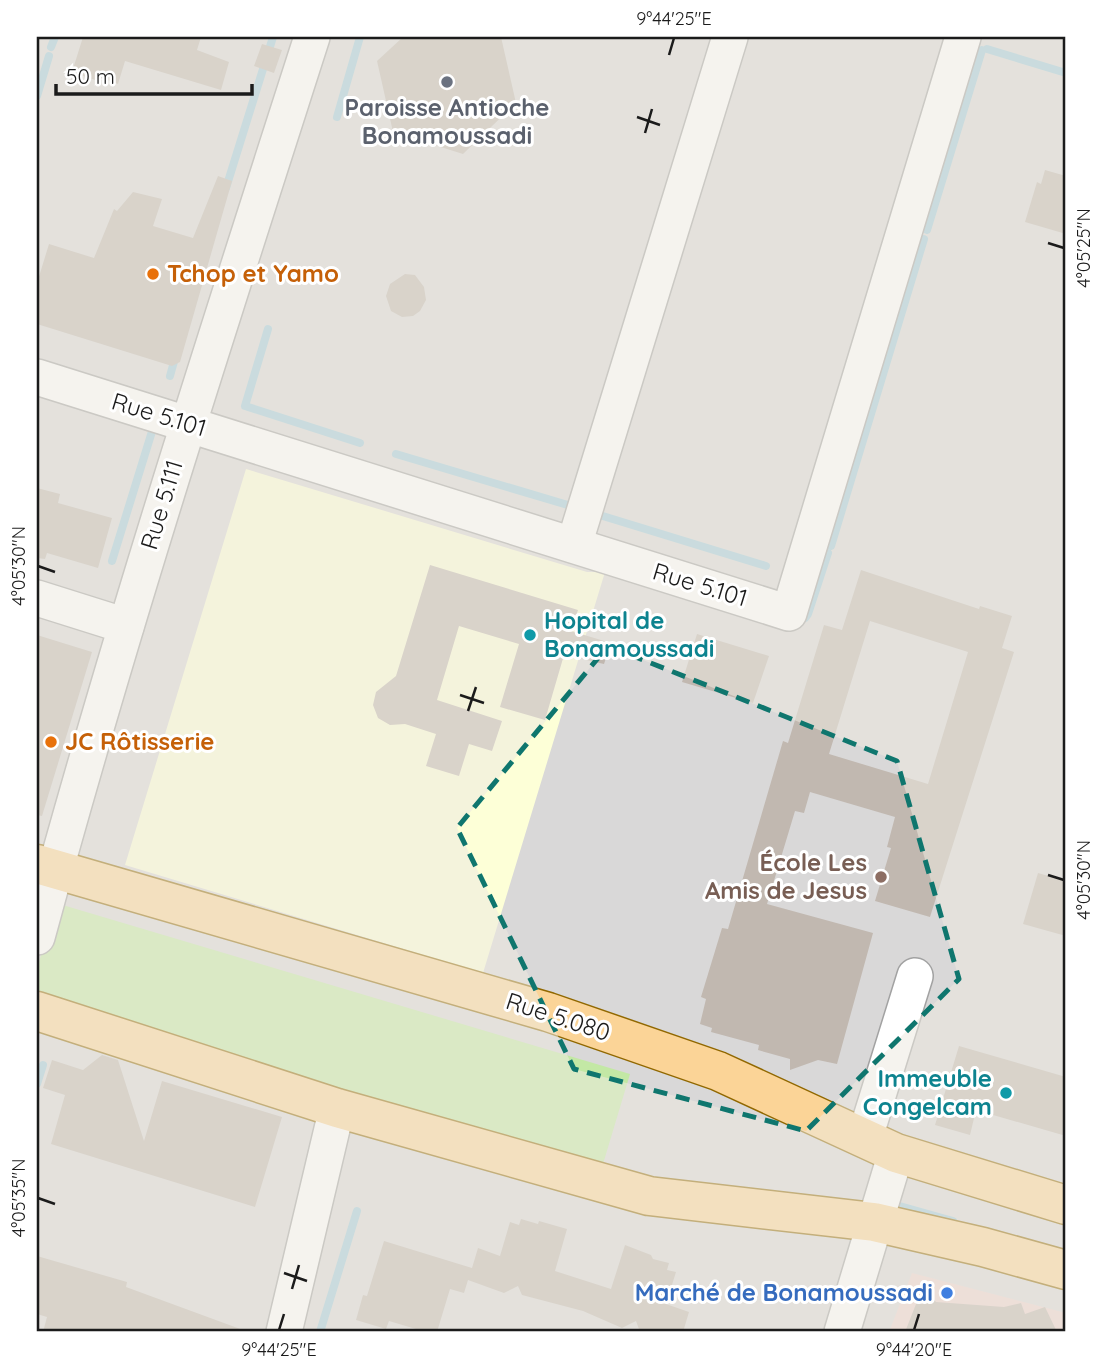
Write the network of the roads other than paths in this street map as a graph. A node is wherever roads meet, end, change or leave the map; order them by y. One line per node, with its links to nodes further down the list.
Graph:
1 (312, 37): 5 (street, Rue 5.111)
2 (730, 37): 6 (street)
3 (963, 37): 6 (street, Rue 5.101)
4 (37, 377): 5 (street, Rue 5.101)
5 (187, 424): 6 (street, Rue 5.101); 8 (street, Rue 5.111)
6 (574, 545)
7 (37, 598): 8 (street)
8 (125, 626): 9 (street, Rue 5.111)
9 (46, 867): 10 (street, Rue 5.111); 14 (main road, Rue 5.080)
10 (37, 937)
11 (915, 976): 14 (street)
12 (37, 1011): 13 (main road)
13 (337, 1108): 16 (main road); 18 (street)
14 (880, 1145): 15 (main road, Rue 5.080); 16 (street)
15 (1066, 1205)
16 (874, 1222): 17 (main road); 19 (street)
17 (1066, 1270)
18 (285, 1332)
19 (842, 1332)

